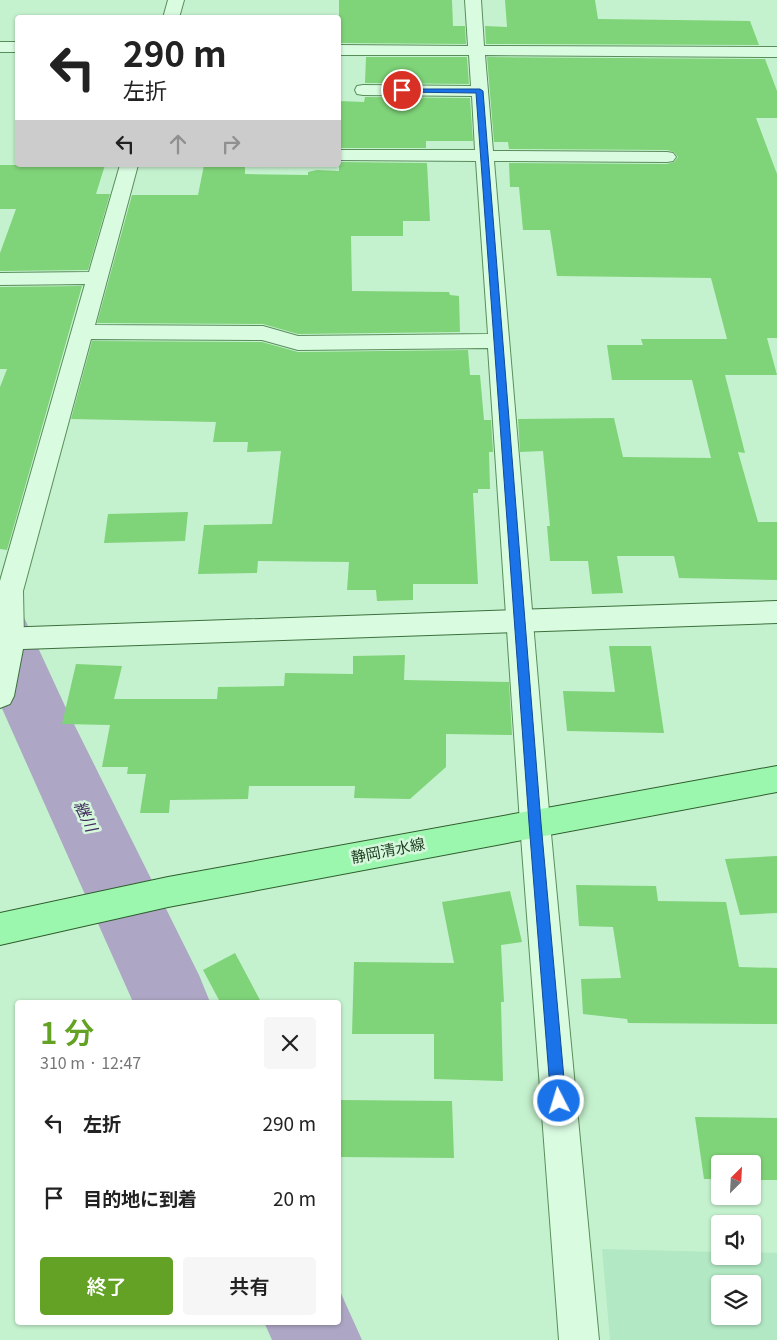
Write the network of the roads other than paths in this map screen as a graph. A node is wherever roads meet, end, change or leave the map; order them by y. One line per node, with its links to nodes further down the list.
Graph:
1 (176, 0): 3 (street)
2 (473, 0): 7 (street)
3 (172, 15)
4 (0, 47): 5 (street)
5 (15, 47)
6 (341, 50): 7 (street)
7 (476, 51): 8 (street); 10 (street)
8 (777, 52)
9 (363, 90): 10 (street)
10 (480, 91): 12 (street)
11 (341, 155): 12 (street)
12 (485, 156): 13 (street); 18 (street)
13 (667, 157)
14 (129, 167): 15 (street)
15 (99, 278): 16 (street); 17 (street)
16 (0, 279)
17 (83, 332): 18 (street); 19 (street)
18 (500, 341): 21 (street)
19 (5, 580): 22 (street)
20 (777, 612): 21 (street)
21 (521, 620): 22 (street); 25 (street)
22 (5, 639): 23 (street)
23 (0, 696)
24 (777, 779): 25 (main road, 静岡清水線)
25 (535, 823): 26 (main road, 静岡清水線); 27 (street)
26 (0, 929)
27 (579, 1340)

